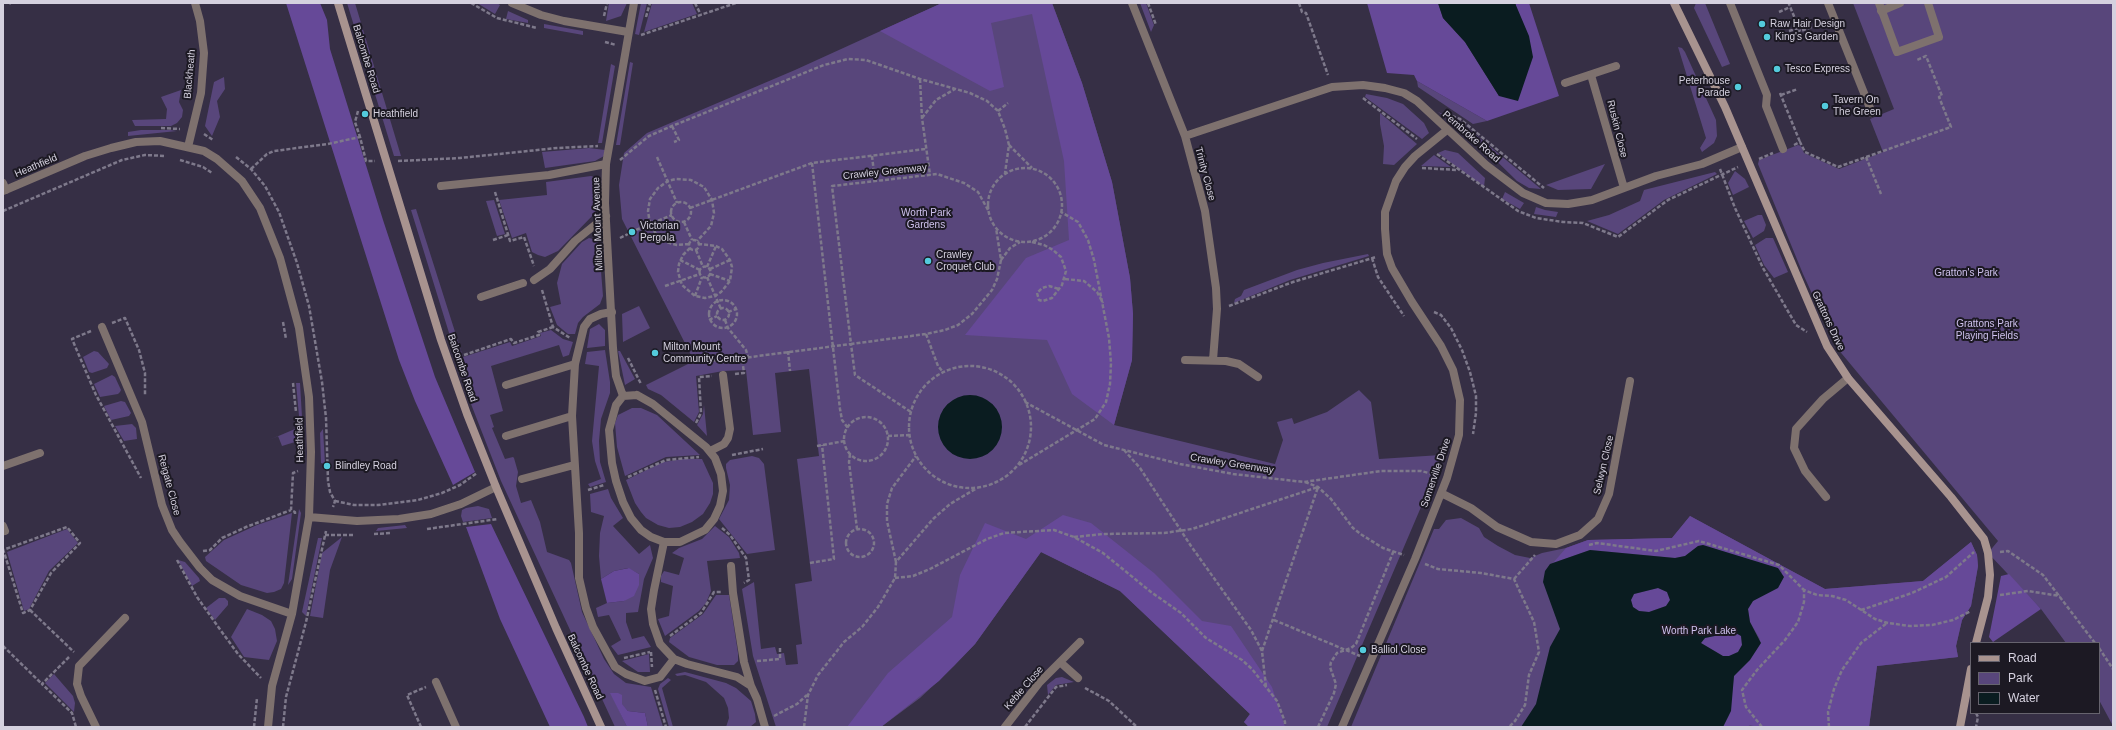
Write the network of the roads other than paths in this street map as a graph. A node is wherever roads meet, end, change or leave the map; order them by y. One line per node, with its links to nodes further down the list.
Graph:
1 (195, 3): 19 (street, Blackheath)
2 (338, 3): 48 (street, Balcombe Road)
3 (512, 3): 12 (street)
4 (634, 3): 12 (street, Milton Mount Avenue)
5 (1132, 3): 18 (street, Trinity Close)
6 (1674, 3): 20 (street, Grattons Drive)
7 (1730, 3): 21 (street)
8 (1828, 3): 16 (street)
9 (1900, 3): 11 (street)
10 (1928, 3): 11 (street)
11 (1880, 7)
12 (628, 32): 22 (street, Milton Mount Avenue)
13 (1616, 66): 14 (street)
14 (1591, 75): 15 (street); 25 (street, Ruskin Close)
15 (1565, 83)
16 (1872, 113)
17 (1447, 130): 18 (street, Pembroke Road); 25 (street, Pembroke Road); 49 (street, Somerville Drive)
18 (1185, 136): 33 (street, Trinity Close)
19 (188, 147): 24 (street, Heathfield); 51 (street, Heathfield)
20 (1742, 147): 25 (street, Pembroke Road); 37 (street, Grattons Drive)
21 (1783, 149)
22 (606, 164): 23 (street); 26 (street, Milton Mount Avenue)
23 (441, 186)
24 (4, 188)
25 (1624, 188)
26 (606, 216): 27 (street); 30 (street, Milton Mount Avenue)
27 (536, 279)
28 (523, 283): 29 (street)
29 (481, 297)
30 (612, 312): 34 (street); 40 (street, Milton Mount Avenue)
31 (102, 327): 54 (street, Reigate Close)
32 (1185, 360): 33 (street)
33 (1213, 360): 36 (street)
34 (575, 364): 39 (street); 41 (street)
35 (723, 375): 44 (street)
36 (1258, 377)
37 (1848, 378): 50 (street); 57 (street, Grattons Drive)
38 (1630, 381): 49 (street, Selwyn Close)
39 (506, 385)
40 (623, 396): 44 (street); 52 (street)
41 (572, 416): 42 (street); 45 (street)
42 (506, 436)
43 (40, 453): 46 (street)
44 (712, 454): 52 (street)
45 (574, 465): 47 (street); 58 (street)
46 (3, 466)
47 (522, 479)
48 (496, 487): 51 (street); 68 (street, Balcombe Road)
49 (1441, 493): 70 (street, Somerville Drive)
50 (1826, 497)
51 (309, 517): 54 (street, Heathfield)
52 (664, 542): 58 (street)
53 (730, 566): 63 (street)
54 (292, 614): 66 (street, Heathfield)
55 (125, 618): 65 (street)
56 (1080, 642): 59 (street, Keble Close)
57 (1976, 642)
58 (674, 659): 63 (street)
59 (1060, 662): 61 (street); 69 (street, Keble Close)
60 (1970, 674): 71 (street)
61 (1077, 681)
62 (436, 682): 67 (street)
63 (751, 686): 64 (street)
64 (764, 724)
65 (96, 727)
66 (268, 727)
67 (456, 727)
68 (601, 727)
69 (1005, 727)
70 (1342, 727)
71 (1960, 727)

